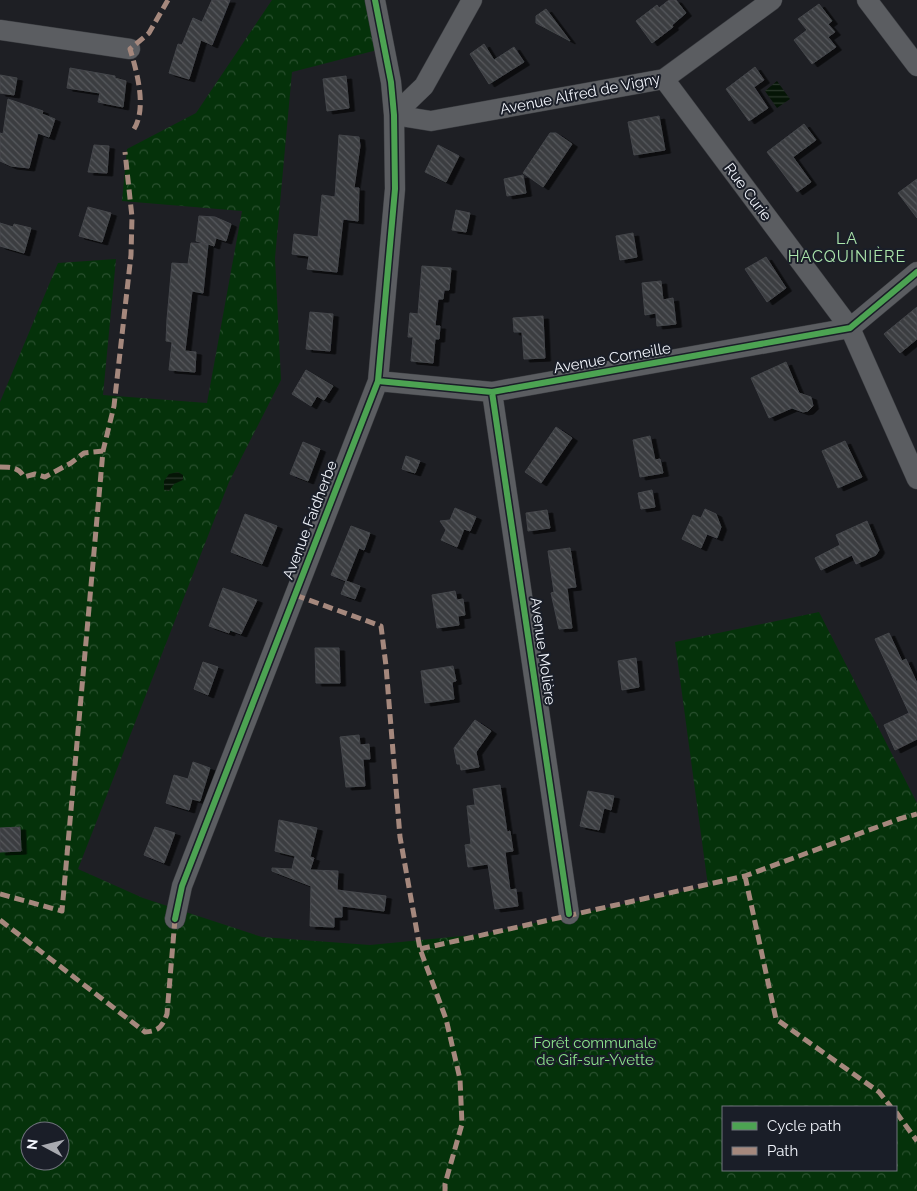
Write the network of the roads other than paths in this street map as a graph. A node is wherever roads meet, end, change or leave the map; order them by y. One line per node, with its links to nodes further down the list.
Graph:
1 (375, 0): 9 (street, Avenue Faidherbe)
2 (472, 0): 9 (street)
3 (772, 0): 8 (street, Avenue Alfred de Vigny)
4 (867, 0): 7 (street)
5 (0, 30): 6 (street)
6 (130, 49)
7 (917, 66)
8 (664, 80): 9 (street, Avenue Alfred de Vigny); 11 (street, Rue Curie)
9 (394, 114): 12 (street, Avenue Faidherbe)
10 (917, 272): 11 (street)
11 (850, 328): 13 (street, Avenue Corneille); 14 (street, Rue Curie)
12 (378, 381): 13 (street, Avenue Corneille); 16 (street, Avenue Faidherbe)
13 (492, 392): 15 (street, Avenue Molière)
14 (917, 479)
15 (569, 914)
16 (175, 919)

